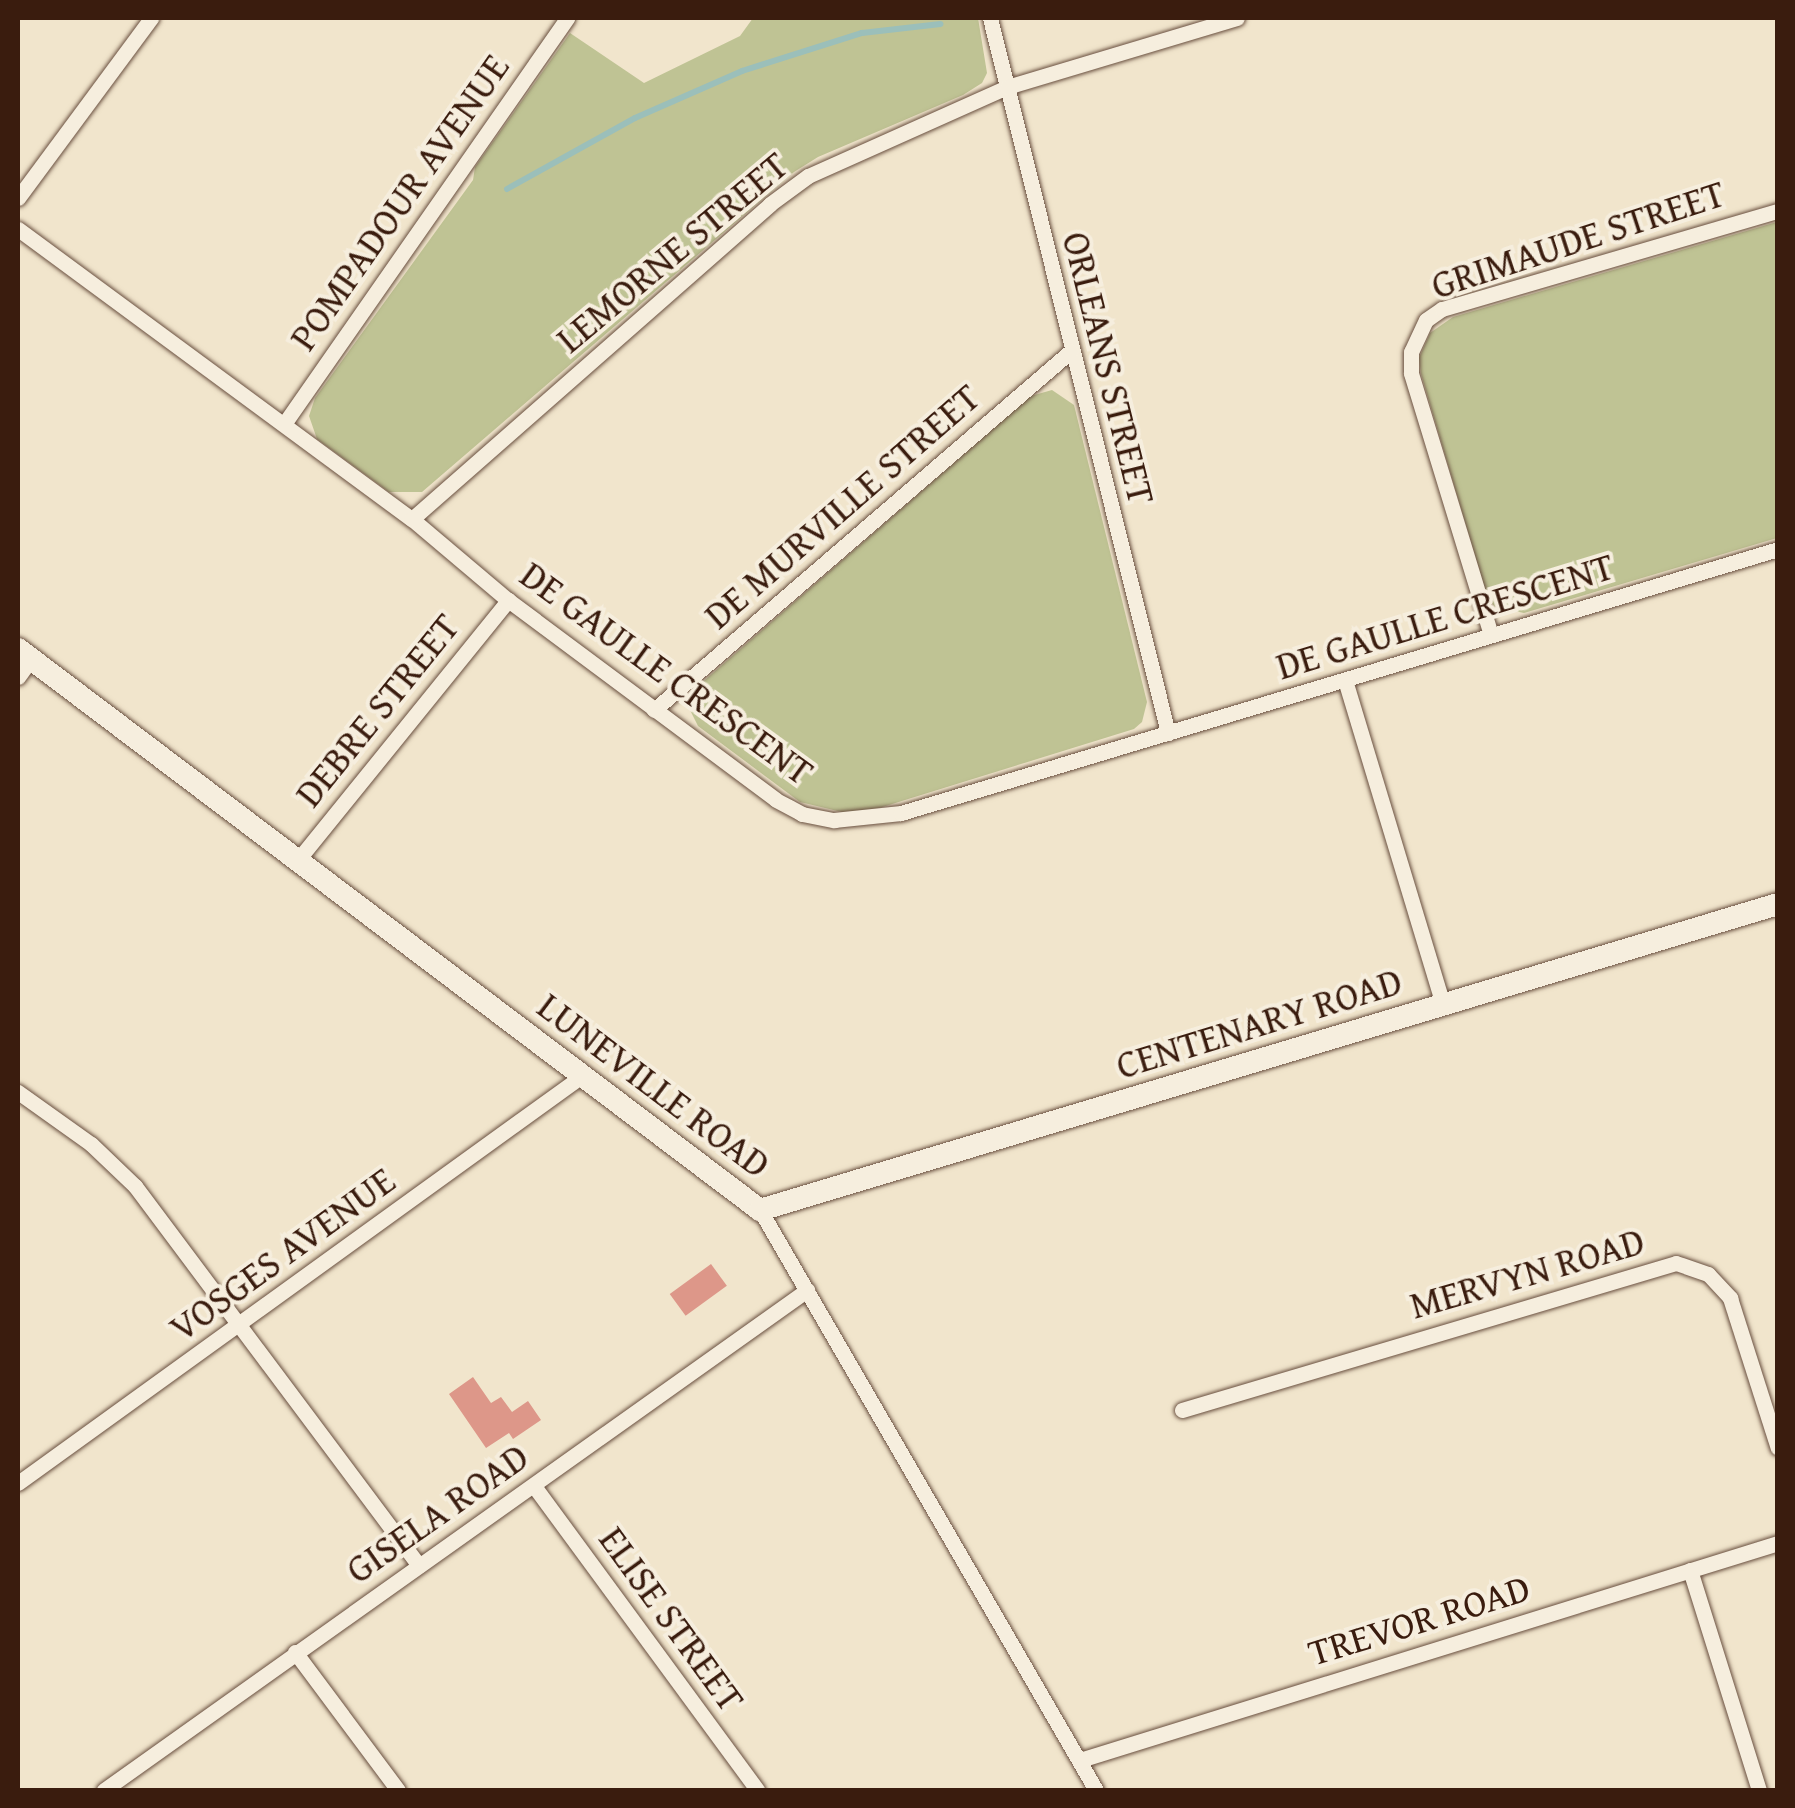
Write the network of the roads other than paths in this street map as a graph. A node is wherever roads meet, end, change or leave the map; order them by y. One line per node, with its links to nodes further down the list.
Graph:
1 (152, 18): 6 (street)
2 (567, 18): 10 (street, POMPADOUR AVENUE)
3 (990, 18): 5 (street, ORLEANS STREET)
4 (1237, 18): 5 (street, LEMORNE STREET)
5 (1007, 86): 9 (street, ORLEANS STREET); 11 (street, LEMORNE STREET)
6 (18, 198)
7 (1778, 210): 14 (street, GRIMAUDE STREET)
8 (18, 228): 10 (street, DE GAULLE CRESCENT)
9 (1071, 351): 17 (street, DE MURVILLE STREET); 18 (street, ORLEANS STREET)
10 (284, 424): 11 (street, DE GAULLE CRESCENT)
11 (412, 519): 13 (street, DE GAULLE CRESCENT)
12 (1778, 549): 14 (street, DE GAULLE CRESCENT)
13 (508, 600): 17 (street, DE GAULLE CRESCENT); 19 (street, DEBRE STREET)
14 (1492, 635): 16 (street, DE GAULLE CRESCENT)
15 (22, 662): 19 (street, LUNEVILLE ROAD)
16 (1345, 680): 18 (street, DE GAULLE CRESCENT); 21 (street)
17 (654, 710): 18 (street, DE GAULLE CRESCENT)
18 (1168, 733)
19 (296, 861): 22 (street, LUNEVILLE ROAD)
20 (1778, 904): 21 (street, CENTENARY ROAD)
21 (1442, 1004): 24 (street, CENTENARY ROAD)
22 (583, 1075): 24 (street, LUNEVILLE ROAD); 26 (street, VOSGES AVENUE)
23 (18, 1092): 26 (street)
24 (760, 1210): 25 (street, LUNEVILLE ROAD)
25 (808, 1290): 30 (street, GISELA ROAD); 35 (street, LUNEVILLE ROAD)
26 (239, 1327): 29 (street, VOSGES AVENUE); 32 (street)
27 (1182, 1410): 28 (street, MERVYN ROAD)
28 (1778, 1448)
29 (18, 1483)
30 (534, 1486): 32 (street, GISELA ROAD); 38 (street, ELISE STREET)
31 (1778, 1543): 33 (street, TREVOR ROAD)
32 (419, 1566): 34 (street, GISELA ROAD)
33 (1690, 1570): 35 (street, TREVOR ROAD); 40 (street)
34 (295, 1652): 36 (street, GISELA ROAD); 37 (street)
35 (1080, 1760): 39 (street, LUNEVILLE ROAD)
36 (104, 1790)
37 (398, 1790)
38 (758, 1790)
39 (1096, 1790)
40 (1759, 1790)

